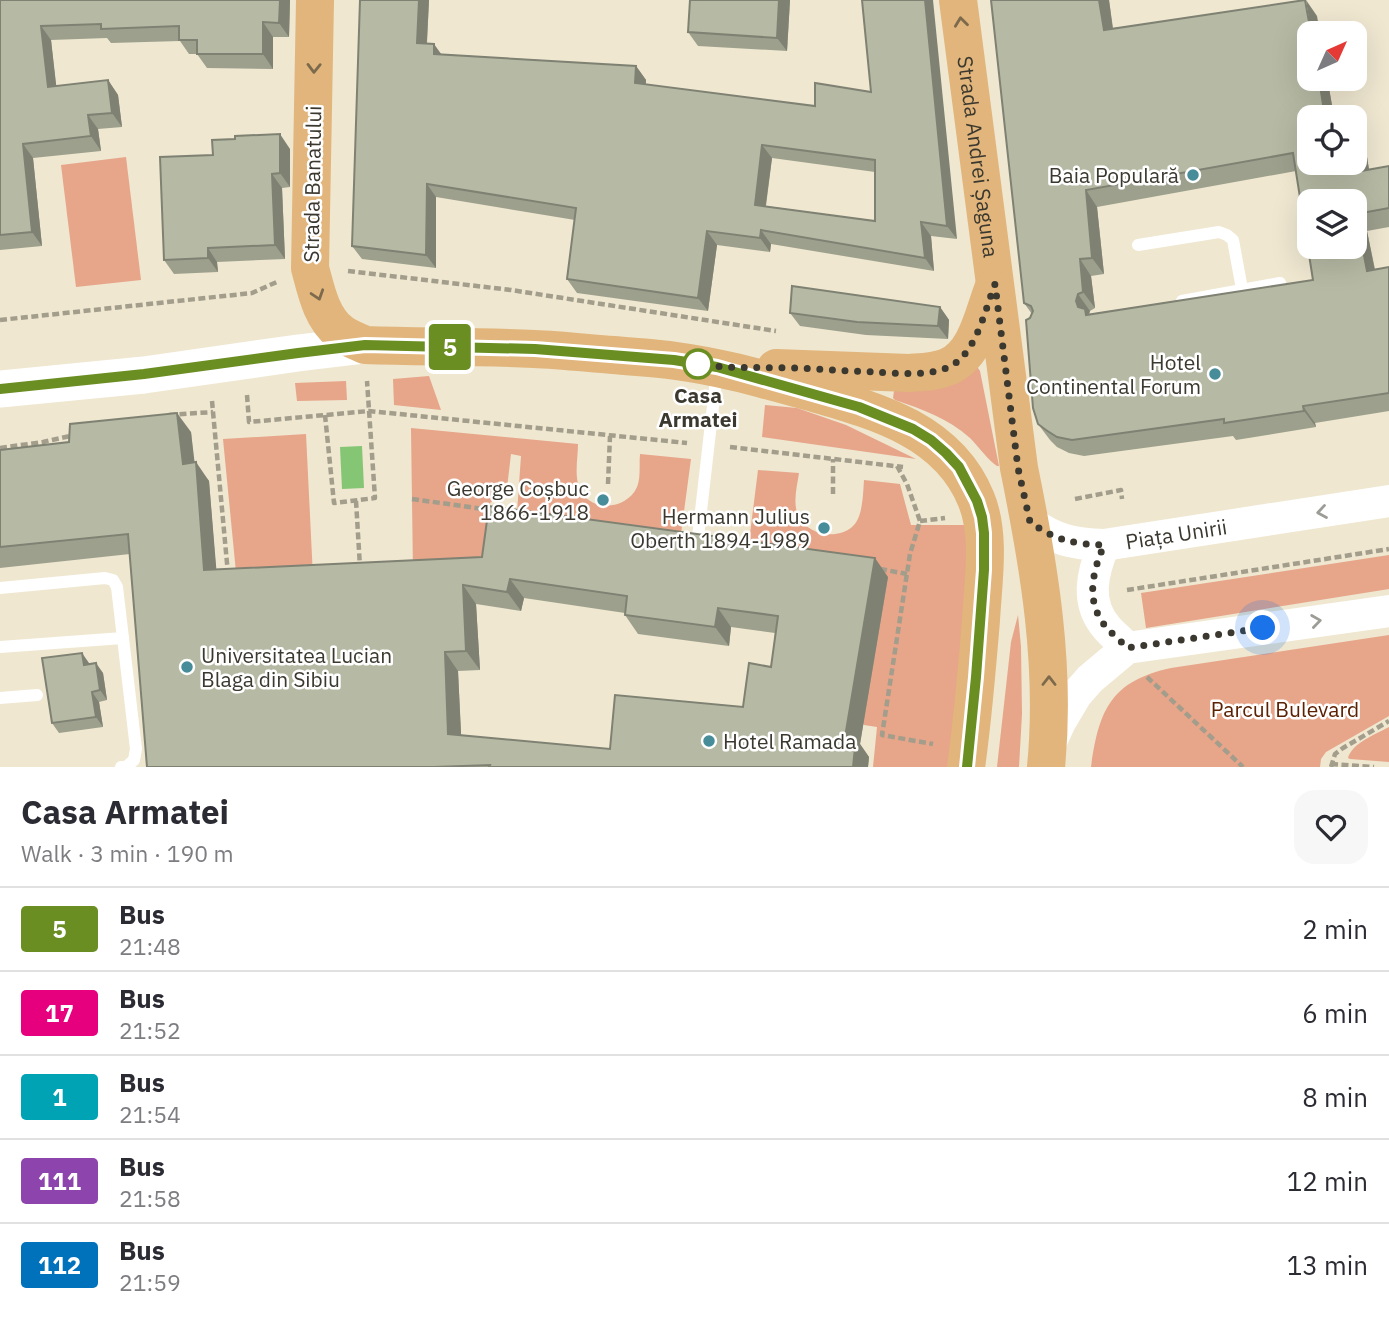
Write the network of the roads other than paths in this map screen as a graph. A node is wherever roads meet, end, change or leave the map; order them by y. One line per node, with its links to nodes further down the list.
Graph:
1 (315, 0): 8 (main road, Strada Banatului, one-way to 8)
2 (958, 0): 5 (main road, Strada Andrei Șaguna, one-way to 2)
3 (1138, 245): 6 (lane)
4 (1280, 283): 6 (lane)
5 (995, 284): 9 (main road); 12 (main road, Strada Andrei Șaguna)
6 (1242, 289): 7 (lane)
7 (1175, 302)
8 (365, 345): 9 (main road); 10 (main road)
9 (717, 367): 13 (lane); 22 (main road)
10 (0, 389)
11 (1389, 501): 14 (street, Piața Unirii, one-way to 14)
12 (1030, 522): 14 (street, Piața Unirii); 23 (main road, one-way to 12)
13 (698, 537)
14 (1104, 545): 19 (street)
15 (0, 588): 17 (lane)
16 (1389, 611): 19 (street, one-way to 16)
17 (123, 638): 18 (lane); 24 (lane)
18 (0, 647)
19 (1132, 647): 23 (street)
20 (37, 695): 21 (lane)
21 (0, 698)
22 (968, 758)
23 (1047, 758)
24 (121, 767)

